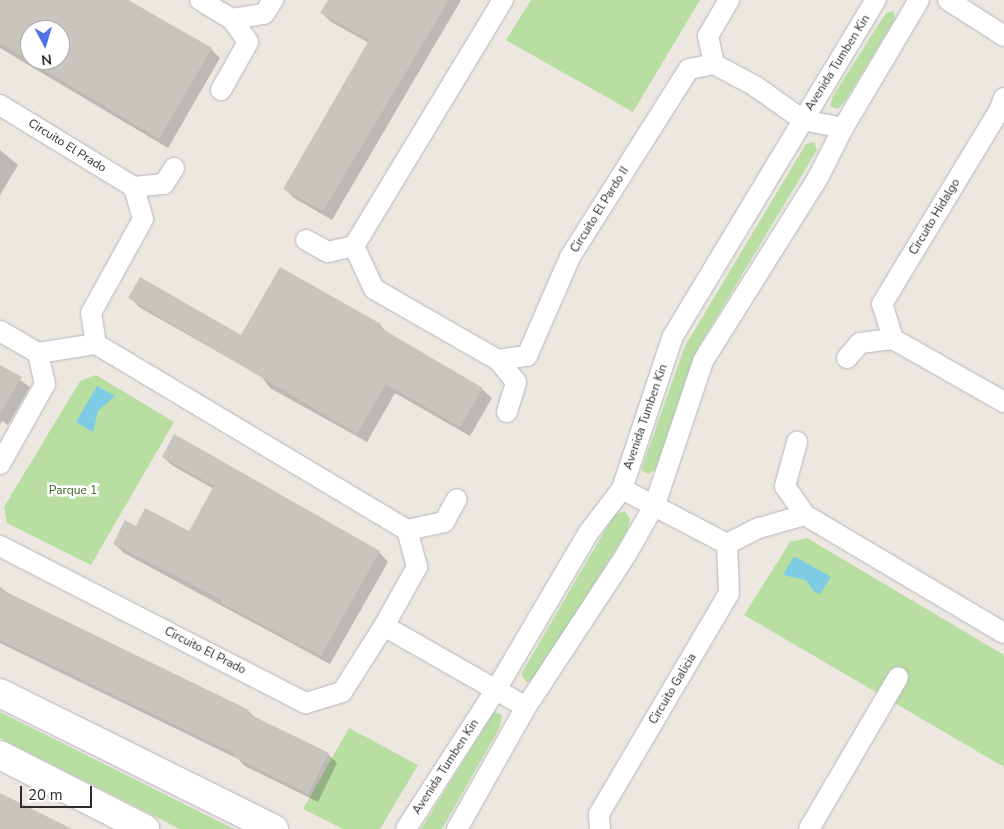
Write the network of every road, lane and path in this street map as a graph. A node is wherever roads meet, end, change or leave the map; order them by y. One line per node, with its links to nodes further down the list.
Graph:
1 (200, 0): 8 (street)
2 (273, 0): 8 (street)
3 (504, 0): 19 (street)
4 (729, 0): 10 (street)
5 (876, 0): 14 (street, Avenida Tumben Kin)
6 (920, 0): 15 (street)
7 (948, 0): 9 (street)
8 (232, 18): 11 (street)
9 (1004, 36)
10 (714, 64): 14 (street); 25 (street, Circuito El Pardo II)
11 (222, 90)
12 (1004, 98): 21 (street, Circuito Hidalgo)
13 (0, 105): 17 (street, Circuito El Prado)
14 (803, 120): 15 (street); 30 (street, Avenida Tumben Kin)
15 (843, 128): 32 (street)
16 (174, 168): 17 (street)
17 (134, 187): 22 (street)
18 (306, 240): 19 (street)
19 (354, 246): 25 (street)
20 (0, 331): 23 (street)
21 (893, 339): 24 (street); 26 (street)
22 (96, 344): 23 (street); 34 (street)
23 (38, 353): 29 (street)
24 (847, 358)
25 (498, 360): 27 (street)
26 (1004, 402)
27 (507, 412)
28 (797, 442): 33 (street)
29 (0, 464)
30 (622, 489): 32 (street); 40 (street, Avenida Tumben Kin)
31 (457, 499): 34 (street)
32 (655, 504): 35 (street); 42 (street)
33 (805, 515): 35 (street); 38 (street)
34 (407, 530): 37 (street, Circuito El Prado)
35 (727, 544): 48 (street, Circuito Galicia)
36 (0, 546): 37 (street, Circuito El Prado)
37 (384, 626): 40 (street)
38 (1004, 633)
39 (898, 677): 49 (street)
40 (497, 688): 42 (street); 46 (street, Avenida Tumben Kin)
41 (0, 692): 45 (main road)
42 (526, 707): 47 (street)
43 (0, 755): 44 (main road)
44 (144, 829)
45 (274, 829)
46 (406, 829)
47 (457, 829)
48 (600, 829)
49 (809, 829)

